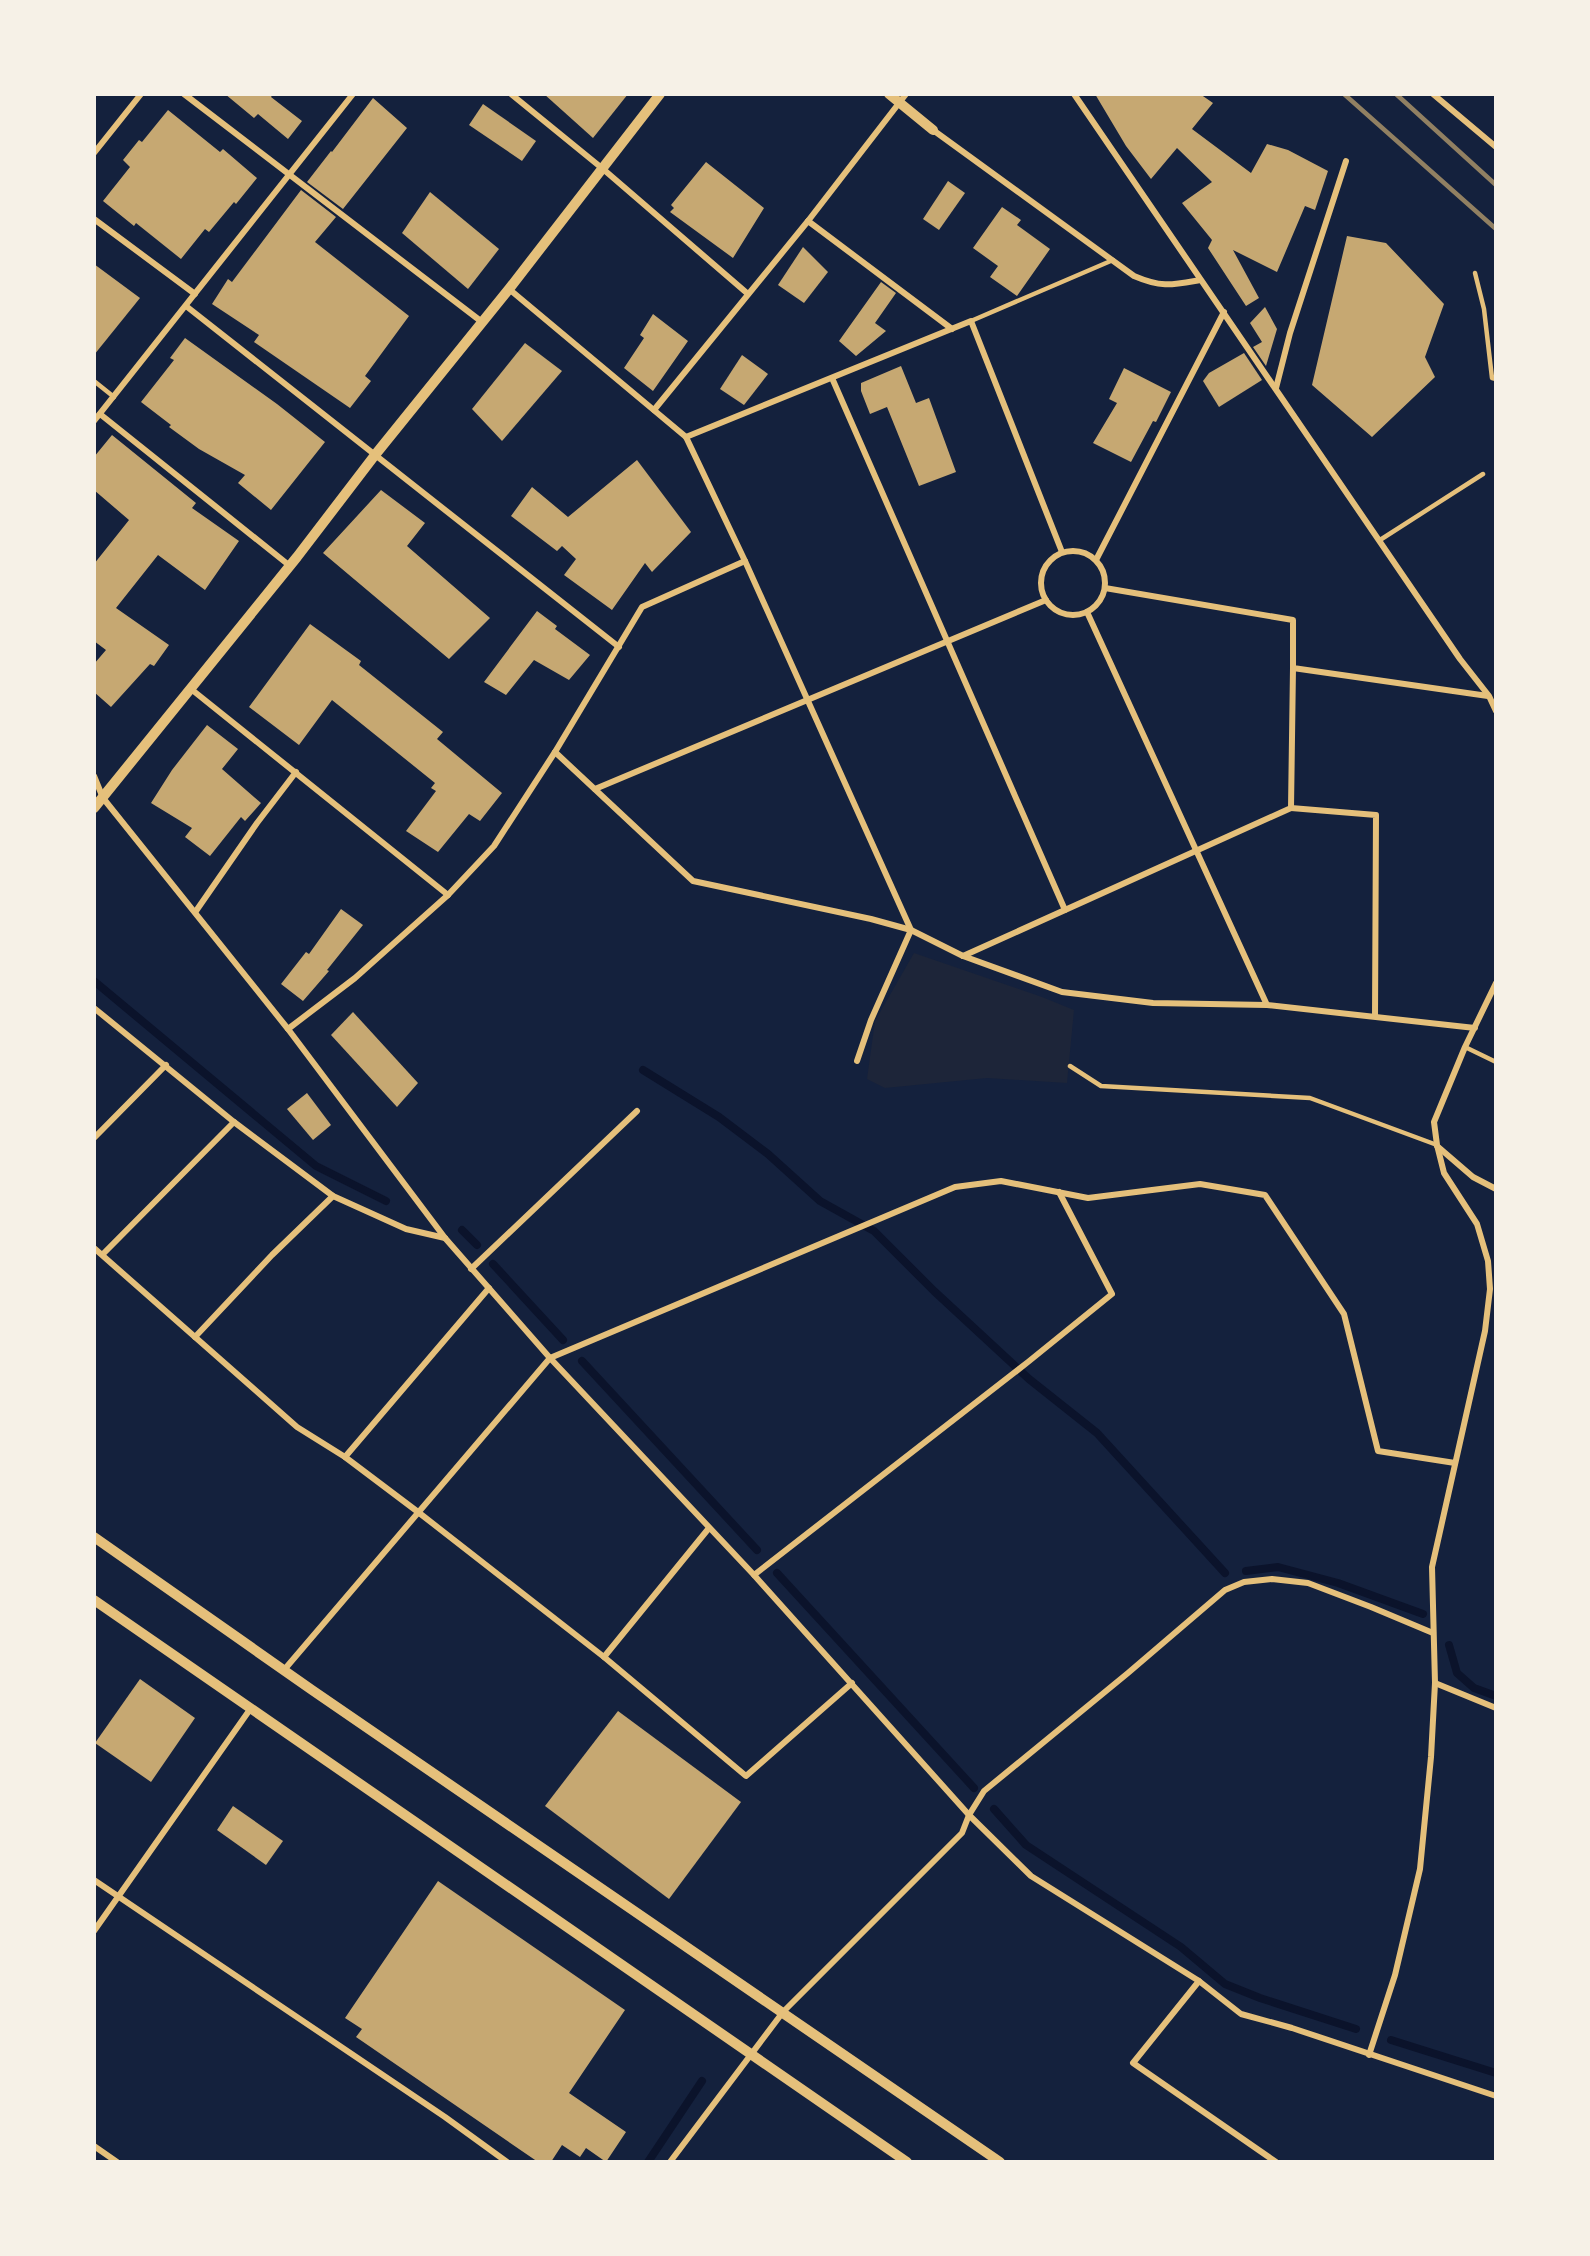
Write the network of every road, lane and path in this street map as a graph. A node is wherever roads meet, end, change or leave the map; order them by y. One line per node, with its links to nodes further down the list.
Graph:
1 (141, 94): 12 (street)
2 (184, 94): 15 (street)
3 (353, 94): 15 (street)
4 (511, 94): 14 (street)
5 (660, 94): 14 (street)
6 (889, 94): 9 (street)
7 (1074, 94): 20 (street)
8 (1433, 94): 11 (street)
9 (902, 99): 10 (street); 17 (street)
10 (933, 130): 18 (street)
11 (1496, 147)
12 (94, 153)
13 (1346, 161): 32 (street)
14 (603, 169): 21 (street); 23 (street)
15 (289, 175): 22 (street); 27 (street)
16 (94, 219): 22 (street)
17 (808, 220): 23 (street); 28 (street)
18 (1113, 260): 20 (street); 26 (lane)
19 (1475, 273): 30 (lane)
20 (1200, 280): 25 (street)
21 (509, 289): 27 (street); 34 (street)
22 (195, 294): 24 (street)
23 (748, 294): 34 (street)
24 (186, 306): 33 (street); 38 (street)
25 (1224, 312): 32 (street); 42 (street)
26 (971, 321): 28 (street); 41 (street)
27 (482, 322): 38 (street)
28 (952, 329): 29 (street)
29 (832, 378): 37 (street); 48 (street)
30 (1496, 379)
31 (94, 381): 33 (lane)
32 (1276, 388): 40 (street)
33 (114, 397): 35 (street)
34 (654, 410): 37 (street)
35 (100, 414): 36 (street); 44 (street)
36 (94, 421)
37 (686, 437): 43 (street)
38 (375, 454): 44 (street); 49 (street)
39 (1483, 474): 40 (lane)
40 (1380, 540): 52 (street)
41 (1062, 552): 42 (street); 46 (street)
42 (1096, 560): 45 (street)
43 (745, 561): 49 (street); 53 (street)
44 (290, 566): 51 (street)
45 (1105, 588): 47 (street); 50 (street)
46 (1046, 600): 47 (street); 48 (street)
47 (1087, 612): 62 (street)
48 (947, 642): 53 (street); 64 (street)
49 (618, 647): 55 (street)
50 (1293, 668): 52 (street); 61 (street)
51 (190, 689): 56 (street); 59 (street)
52 (1492, 694): 54 (street)
53 (807, 700): 58 (street); 66 (street)
54 (1496, 711)
55 (555, 752): 58 (street); 63 (street)
56 (296, 772): 63 (street); 65 (street)
57 (94, 776): 59 (street)
58 (595, 789): 66 (street)
59 (103, 798): 60 (street); 65 (street)
60 (94, 808)
61 (1291, 808): 62 (street); 71 (street)
62 (1197, 850): 64 (street); 69 (street)
63 (448, 895): 73 (street)
64 (1065, 910): 67 (street)
65 (195, 912): 73 (street)
66 (911, 930): 67 (street); 75 (street)
67 (963, 956): 69 (street)
68 (1496, 983): 72 (street)
69 (1267, 1005): 71 (street)
70 (94, 1008): 77 (street)
71 (1375, 1016): 72 (street)
72 (1475, 1028): 74 (street)
73 (288, 1029): 86 (street)
74 (1465, 1047): 76 (lane); 82 (street)
75 (857, 1061)
76 (1496, 1062)
77 (166, 1065): 80 (street); 81 (street)
78 (1070, 1066): 82 (lane)
79 (637, 1111): 89 (street)
80 (234, 1122): 85 (street); 88 (street)
81 (94, 1138)
82 (1437, 1145): 83 (street); 94 (street)
83 (1496, 1189)
84 (1059, 1192): 92 (street); 94 (street); 98 (street)
85 (333, 1196): 86 (street); 91 (street)
86 (445, 1238): 89 (street)
87 (94, 1248): 88 (street)
88 (103, 1254): 91 (street)
89 (471, 1269): 90 (street)
90 (489, 1288): 92 (street); 93 (street)
91 (195, 1337): 93 (street)
92 (550, 1358): 95 (street); 96 (street)
93 (345, 1457): 95 (street)
94 (1455, 1463): 100 (street)
95 (418, 1512): 101 (street); 102 (street)
96 (709, 1528): 98 (street); 101 (street)
97 (94, 1537): 102 (street)
98 (754, 1575): 103 (street)
99 (94, 1600): 105 (street)
100 (1434, 1632): 104 (street); 107 (street)
101 (604, 1657): 103 (street)
102 (284, 1670): 112 (street)
103 (852, 1683): 107 (street)
104 (1435, 1683): 106 (street); 114 (street)
105 (251, 1708): 109 (street); 113 (street)
106 (1496, 1708)
107 (969, 1815): 111 (street); 112 (street)
108 (94, 1880): 109 (street)
109 (118, 1896): 110 (street); 118 (street)
110 (94, 1931)
111 (1199, 1980): 114 (street); 122 (street)
112 (783, 2012): 113 (street); 121 (street)
113 (751, 2054): 119 (street); 120 (street)
114 (1369, 2055): 115 (street)
115 (1496, 2096)
116 (94, 2146): 117 (street)
117 (117, 2162)
118 (507, 2162)
119 (670, 2162)
120 (907, 2162)
121 (1000, 2162)
122 (1276, 2162)

